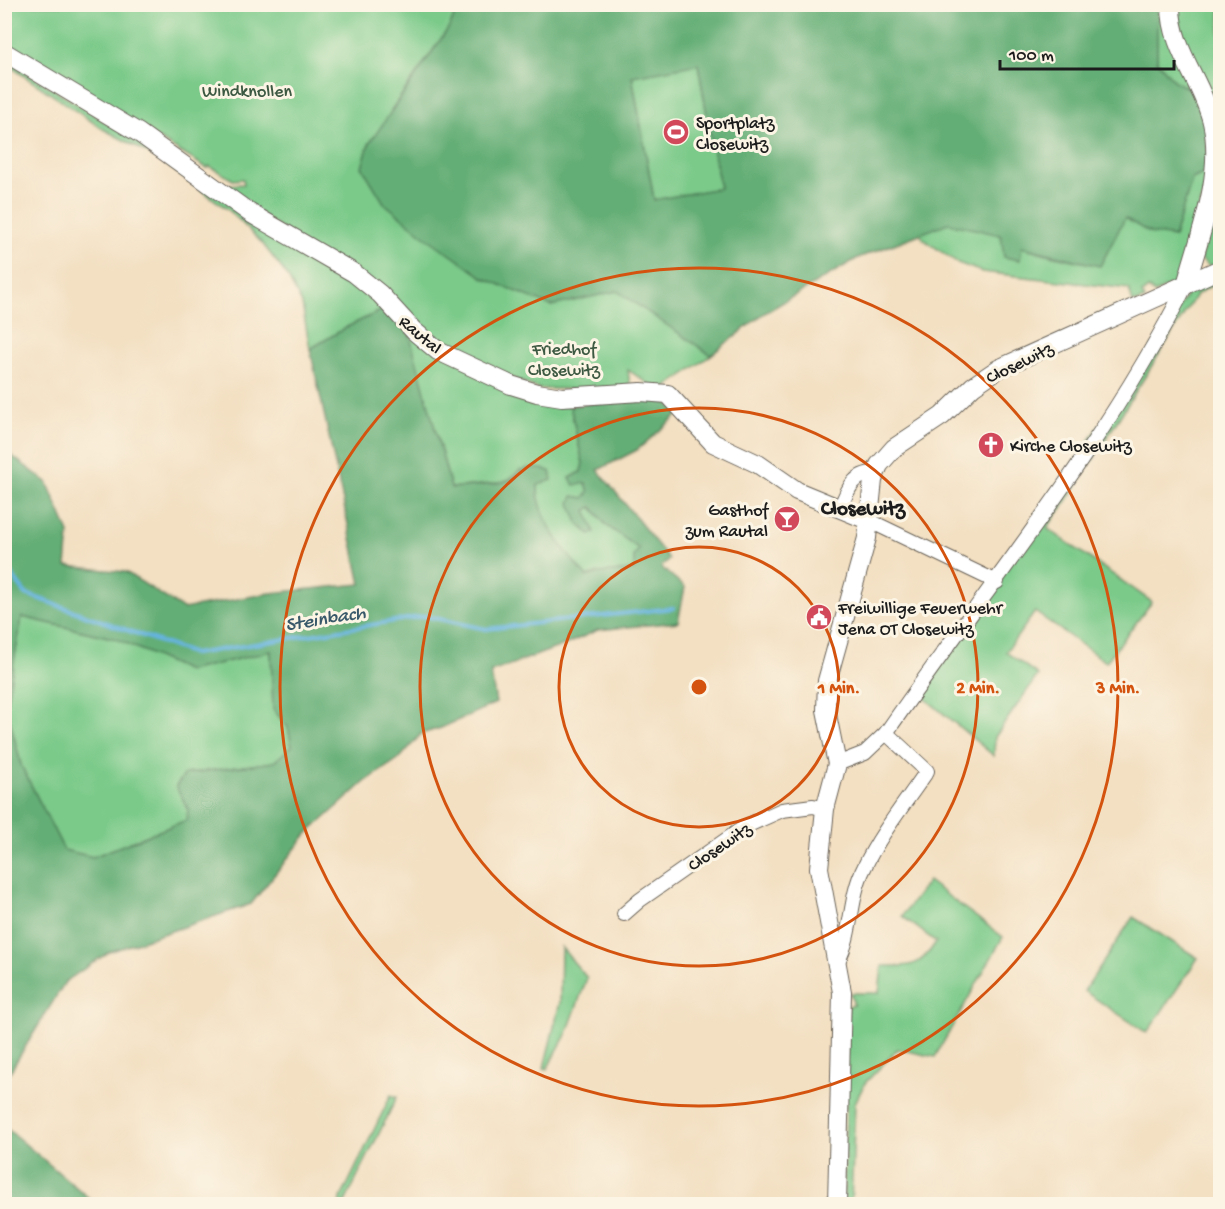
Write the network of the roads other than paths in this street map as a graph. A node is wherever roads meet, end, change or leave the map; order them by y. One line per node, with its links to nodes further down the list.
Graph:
1 (1171, 4): 4 (street)
2 (4, 52): 6 (street, Rautal)
3 (1221, 268): 4 (street, Closewitz)
4 (1186, 285): 5 (street, Closewitz); 8 (street)
5 (875, 473): 6 (street, Closewitz); 7 (street)
6 (840, 509): 7 (street, Rautal)
7 (870, 521): 8 (street); 10 (street)
8 (997, 582): 9 (street)
9 (886, 733): 10 (street); 13 (street)
10 (837, 764): 11 (street)
11 (825, 809): 12 (street, Closewitz); 13 (street)
12 (624, 914)
13 (838, 961): 14 (street)
14 (837, 1204)

